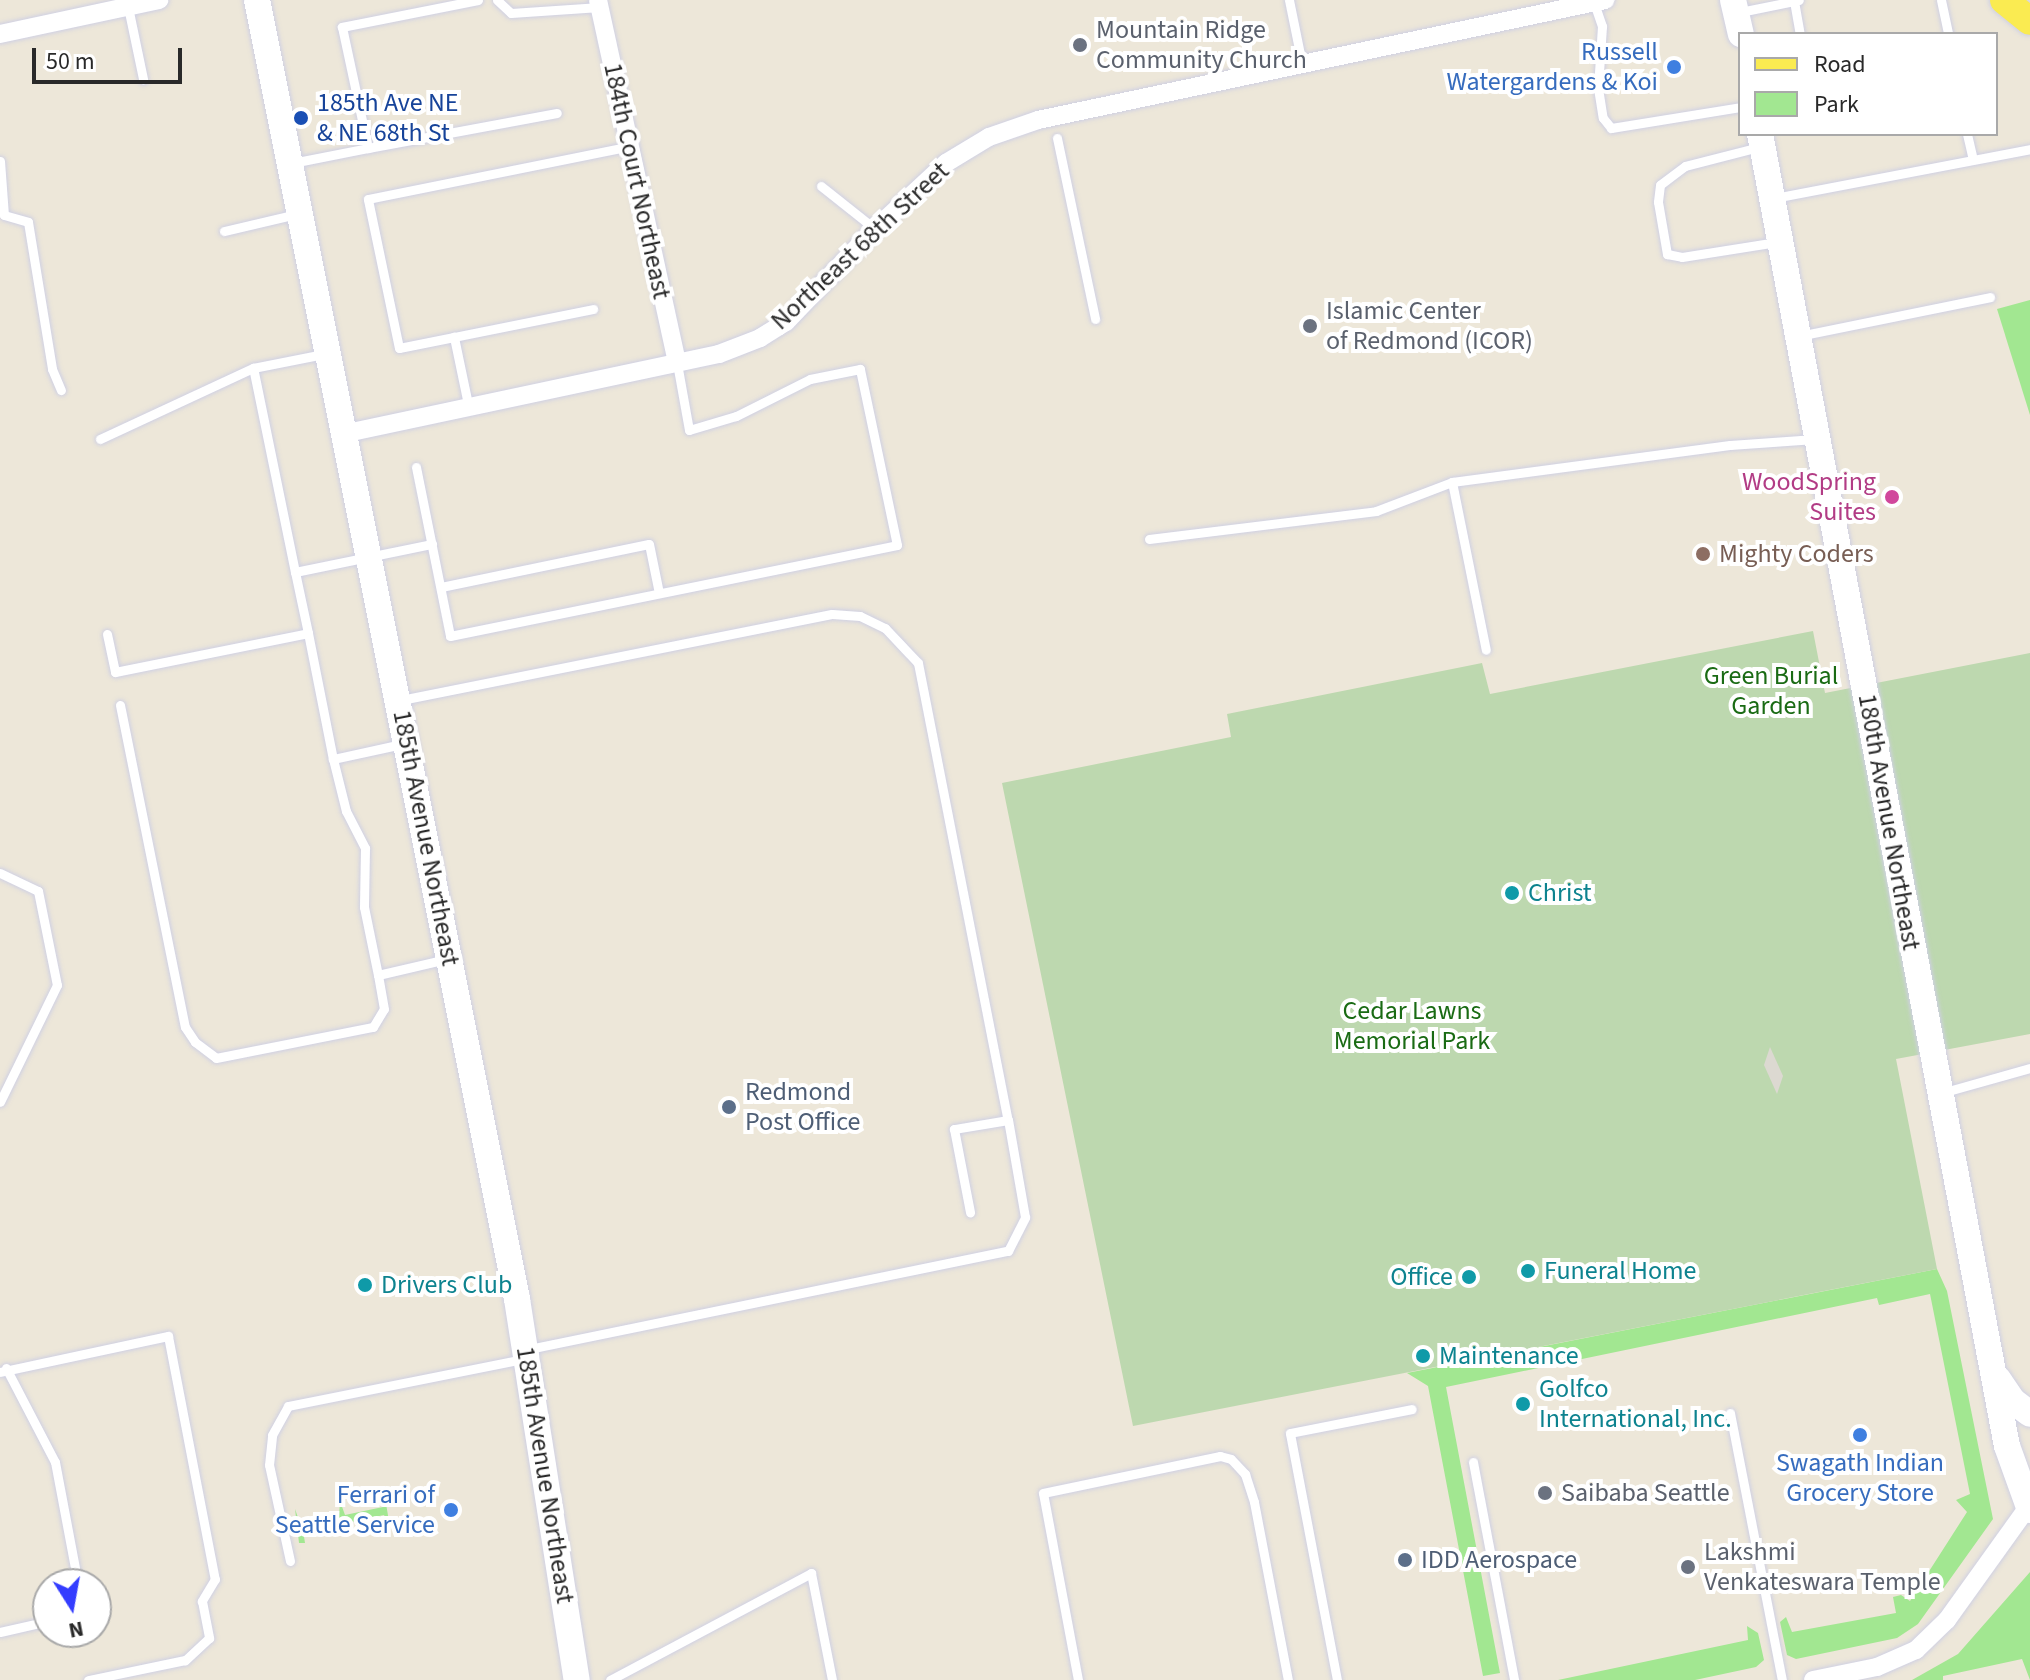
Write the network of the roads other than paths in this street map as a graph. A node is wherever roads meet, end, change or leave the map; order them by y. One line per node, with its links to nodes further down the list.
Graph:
1 (159, 0): 11 (street)
2 (257, 0): 29 (street, 185th Avenue Northeast)
3 (478, 0): 25 (lane)
4 (497, 0): 10 (lane)
5 (1289, 0): 17 (lane)
6 (1796, 0): 12 (lane); 14 (lane)
7 (1941, 0): 15 (lane)
8 (2004, 0): 13 (main road)
9 (1598, 1): 17 (street, Northeast 68th Street); 19 (lane)
10 (599, 4): 24 (street, 184th Court Northeast)
11 (128, 7): 16 (street); 18 (lane)
12 (1737, 15)
13 (2030, 21)
14 (1800, 32)
15 (1948, 32)
16 (0, 34)
17 (1302, 64): 34 (street, Northeast 68th Street)
18 (143, 79)
19 (1738, 107)
20 (557, 113): 25 (lane)
21 (1967, 136): 27 (lane)
22 (1057, 138): 39 (lane)
23 (1762, 140): 31 (street, 180th Avenue Northeast); 36 (lane)
24 (630, 146): 41 (lane); 43 (street, 184th Court Northeast)
25 (368, 148): 29 (lane)
26 (2030, 149): 27 (lane)
27 (1973, 159): 31 (lane)
28 (0, 161): 33 (lane)
29 (290, 163): 32 (street, 185th Avenue Northeast)
30 (821, 186): 34 (lane)
31 (1773, 198): 36 (street, 180th Avenue Northeast)
32 (300, 214): 35 (lane); 42 (street, 185th Avenue Northeast)
33 (2, 217): 45 (lane)
34 (875, 229): 43 (street, Northeast 68th Street)
35 (224, 231)
36 (1781, 241): 40 (street, 180th Avenue Northeast)
37 (1990, 297): 40 (lane)
38 (593, 309): 41 (lane)
39 (1095, 319)
40 (1799, 336): 48 (street, 180th Avenue Northeast)
41 (454, 337): 46 (lane)
42 (330, 353): 44 (lane); 47 (street, 185th Avenue Northeast)
43 (677, 363): 46 (street, Northeast 68th Street); 57 (lane)
44 (253, 368): 49 (lane); 55 (lane)
45 (61, 390)
46 (469, 409): 47 (street, Northeast 68th Street)
47 (347, 433): 54 (street, 185th Avenue Northeast)
48 (1819, 438): 51 (lane); 69 (street, 180th Avenue Northeast)
49 (100, 439)
50 (416, 467): 53 (lane)
51 (1452, 482): 52 (lane); 60 (lane)
52 (1149, 539)
53 (432, 544): 54 (lane); 56 (lane)
54 (371, 556): 55 (lane); 61 (street, 185th Avenue Northeast)
55 (295, 572): 58 (lane)
56 (441, 587): 57 (lane); 57 (lane)
57 (659, 593)
58 (308, 633): 59 (lane); 64 (lane)
59 (107, 634)
60 (1486, 650)
61 (399, 700): 63 (street, 185th Avenue Northeast); 71 (lane)
62 (120, 705): 67 (lane)
63 (407, 743): 64 (lane); 66 (street, 185th Avenue Northeast)
64 (333, 759): 67 (lane)
65 (0, 873): 70 (lane)
66 (450, 958): 67 (lane); 73 (street, 185th Avenue Northeast)
67 (378, 975)
68 (2030, 1068): 69 (lane)
69 (1940, 1093): 75 (street, 180th Avenue Northeast)
70 (0, 1102)
71 (1008, 1120): 72 (lane); 73 (lane)
72 (970, 1212)
73 (526, 1354): 81 (lane); 86 (street, 185th Avenue Northeast)
74 (3, 1370): 82 (lane); 85 (lane)
75 (1993, 1371): 78 (street); 80 (street, 180th Avenue Northeast)
76 (1412, 1409): 91 (lane)
77 (1730, 1413): 93 (lane)
78 (2030, 1414)
79 (1473, 1462): 92 (lane)
80 (2029, 1508): 94 (street)
81 (290, 1561)
82 (75, 1568)
83 (32, 1625): 84 (lane)
84 (0, 1632)
85 (88, 1680)
86 (577, 1680)
87 (610, 1680): 88 (lane)
88 (832, 1680)
89 (1078, 1680): 90 (lane)
90 (1288, 1680)
91 (1337, 1680)
92 (1514, 1680)
93 (1782, 1680)
94 (1813, 1680)

